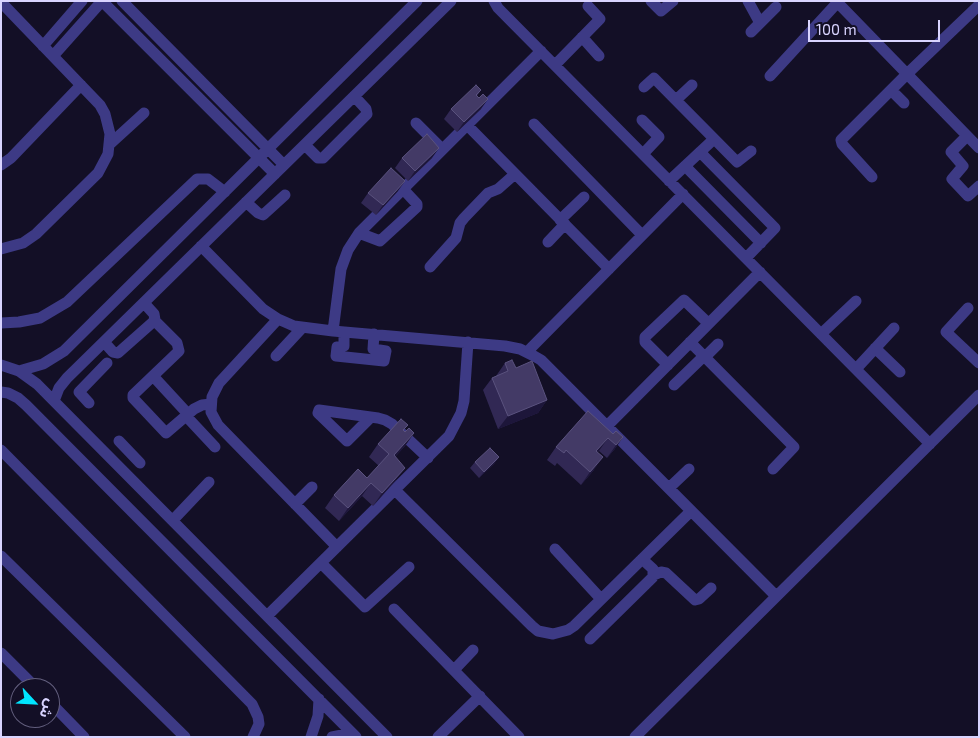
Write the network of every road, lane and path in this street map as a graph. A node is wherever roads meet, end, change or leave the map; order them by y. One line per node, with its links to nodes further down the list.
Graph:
1 (82, 1): 19 (street)
2 (102, 1): 21 (street); 48 (street)
3 (122, 1): 43 (street)
4 (417, 1): 43 (street)
5 (451, 1): 30 (street)
6 (485, 1): 12 (street)
7 (651, 1): 8 (street)
8 (673, 1)
9 (748, 1): 16 (street)
10 (1, 2): 19 (street)
11 (837, 2): 24 (street); 25 (street)
12 (496, 5): 20 (street)
13 (979, 5): 24 (street)
14 (588, 6): 18 (street)
15 (776, 7): 16 (street)
16 (760, 23): 17 (street)
17 (751, 32)
18 (582, 38): 22 (street); 23 (street)
19 (43, 46): 21 (street)
20 (541, 51): 23 (street); 37 (street)
21 (53, 56): 27 (street)
22 (599, 56)
23 (555, 65): 47 (street)
24 (907, 74): 29 (street); 38 (street)
25 (770, 76)
26 (692, 84): 31 (street)
27 (81, 85): 40 (street); 49 (street)
28 (644, 87): 31 (street)
29 (891, 90): 32 (street); 54 (street)
30 (354, 96): 41 (street); 41 (street)
31 (676, 100): 39 (street)
32 (904, 104)
33 (144, 113): 40 (street)
34 (642, 120): 47 (street)
35 (416, 122): 44 (street)
36 (534, 124): 65 (street)
37 (467, 125): 44 (street); 53 (street)
38 (967, 136): 42 (street); 56 (street)
39 (714, 139): 45 (street); 46 (street)
40 (110, 144): 69 (street)
41 (304, 145): 50 (street)
42 (979, 148)
43 (269, 149): 48 (street); 50 (street)
44 (442, 149): 57 (street)
45 (750, 151)
46 (700, 152): 51 (street); 67 (street)
47 (643, 154): 55 (street)
48 (259, 159): 52 (street); 58 (street)
49 (1, 165)
50 (284, 165): 52 (street)
51 (685, 166): 55 (street); 67 (street)
52 (275, 174): 62 (street)
53 (515, 174): 63 (street); 71 (street)
54 (872, 177)
55 (669, 181): 59 (street)
56 (979, 186)
57 (403, 189): 64 (street); 64 (street)
58 (225, 192): 79 (street); 99 (street)
59 (683, 194): 65 (street); 70 (street)
60 (285, 195): 62 (street)
61 (584, 197): 63 (street)
62 (246, 202): 68 (street)
63 (562, 222): 66 (street); 72 (street)
64 (359, 233): 83 (street)
65 (642, 235): 72 (street)
66 (548, 242)
67 (761, 243): 70 (street)
68 (201, 246): 75 (street); 77 (street)
69 (1, 249)
70 (746, 258): 73 (street)
71 (430, 267)
72 (608, 269): 91 (street)
73 (760, 272): 80 (street); 85 (street)
74 (856, 301): 85 (street)
75 (144, 303): 78 (street); 86 (street)
76 (968, 308): 95 (street)
77 (278, 319): 81 (street); 107 (street)
78 (154, 320): 86 (street); 101 (street)
79 (1, 323)
80 (708, 323): 88 (street); 97 (street)
81 (302, 328): 83 (street); 92 (street)
82 (894, 328): 90 (street)
83 (339, 331): 84 (street); 84 (street)
84 (374, 334): 87 (street)
85 (821, 334): 98 (street)
86 (104, 342): 105 (street)
87 (468, 342): 91 (street); 116 (street)
88 (690, 342): 93 (street); 97 (street)
89 (718, 344): 93 (street)
90 (875, 348): 98 (street); 100 (street)
91 (527, 352): 110 (street)
92 (276, 356)
93 (704, 356): 102 (street); 120 (street)
94 (107, 363): 106 (street)
95 (979, 363)
96 (1, 365): 99 (street)
97 (668, 365): 110 (street)
98 (856, 369): 112 (street)
99 (19, 371): 105 (street)
100 (900, 372)
101 (153, 376): 108 (street); 108 (street)
102 (674, 385)
103 (1, 392): 131 (street)
104 (979, 395): 112 (street)
105 (54, 401): 106 (street)
106 (76, 403): 118 (street)
107 (211, 404): 108 (street); 125 (street)
108 (187, 415): 113 (street)
109 (371, 417): 116 (street)
110 (607, 426): 123 (street)
111 (119, 441): 115 (street)
112 (930, 444): 138 (street)
113 (215, 447)
114 (1, 450): 153 (street)
115 (130, 452): 117 (street); 118 (street)
116 (428, 458): 124 (street)
117 (140, 463)
118 (117, 465): 127 (street)
119 (689, 468): 123 (street)
120 (773, 469)
121 (209, 482): 127 (street)
122 (312, 487): 125 (street)
123 (669, 488): 126 (street)
124 (395, 490): 129 (street); 139 (street)
125 (295, 504): 129 (street)
126 (691, 511): 133 (street); 138 (street)
127 (172, 520): 128 (street)
128 (186, 534): 131 (street); 141 (street)
129 (337, 547): 134 (street)
130 (555, 549): 139 (street)
131 (170, 550): 148 (street)
132 (1, 556): 152 (street)
133 (642, 559): 136 (street); 139 (street)
134 (321, 563): 135 (street); 141 (street)
135 (409, 567)
136 (654, 575): 137 (street); 142 (street)
137 (711, 588)
138 (776, 596): 159 (street)
139 (601, 599)
140 (394, 609): 145 (street)
141 (267, 616): 156 (street)
142 (590, 639)
143 (473, 650): 145 (street)
144 (1, 653): 146 (street)
145 (454, 670): 147 (street)
146 (26, 678)
147 (480, 696): 157 (street); 158 (street)
148 (319, 699): 150 (street); 154 (street)
149 (60, 712): 151 (street)
150 (354, 735): 155 (street)
151 (84, 737)
152 (185, 737)
153 (253, 737)
154 (311, 737)
155 (332, 737)
156 (387, 737)
157 (438, 737)
158 (519, 737)
159 (635, 737)

